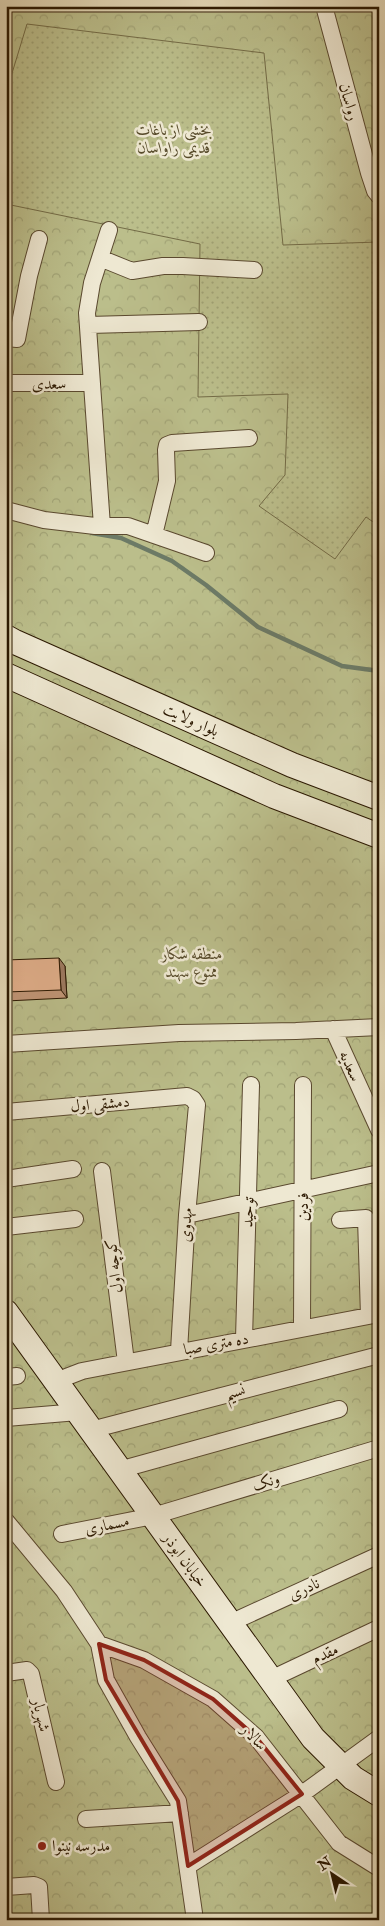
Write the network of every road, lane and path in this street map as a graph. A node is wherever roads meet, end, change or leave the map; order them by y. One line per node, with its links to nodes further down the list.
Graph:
1 (324, 6): 2 (street, رواسان)
2 (379, 196)
3 (109, 230): 5 (street)
4 (40, 239): 9 (street)
5 (100, 258): 6 (street); 8 (street)
6 (254, 270)
7 (199, 322): 8 (street)
8 (88, 326): 11 (street)
9 (6, 338)
10 (6, 383): 11 (street, سعدی)
11 (92, 383): 14 (street)
12 (249, 438): 15 (street)
13 (6, 510): 14 (street)
14 (102, 526): 15 (street)
15 (154, 535): 16 (street)
16 (206, 553)
17 (6, 637): 19 (main road, بلوار ولایت)
18 (6, 675): 20 (main road)
19 (379, 798)
20 (379, 836)
21 (379, 1027): 22 (street)
22 (333, 1030): 23 (street); 28 (street, سعدیه)
23 (6, 1044)
24 (251, 1085): 34 (street, توحید)
25 (303, 1085): 33 (street, فردین)
26 (193, 1099): 27 (street, دمشقی اول); 35 (street, مهدوی)
27 (6, 1112)
28 (379, 1130)
29 (73, 1169): 32 (street)
30 (102, 1171): 45 (street, کوچه اول)
31 (379, 1173): 33 (street)
32 (6, 1178)
33 (303, 1190): 34 (street); 41 (street, فردین)
34 (248, 1202): 35 (street); 42 (street, توحید)
35 (187, 1215): 43 (street, مهدوی)
36 (75, 1219): 38 (street)
37 (340, 1220): 40 (street)
38 (6, 1227)
39 (6, 1312): 46 (main road, خیابان ابوذر)
40 (374, 1315): 41 (street, ده متری صبا)
41 (302, 1328): 42 (street, ده متری صبا)
42 (244, 1339): 43 (street, ده متری صبا)
43 (179, 1351): 45 (street, ده متری صبا)
44 (379, 1355): 49 (street, نسیم)
45 (126, 1362): 46 (street, ده متری صبا)
46 (56, 1381): 49 (main road, خیابان ابوذر)
47 (339, 1409): 51 (street)
48 (6, 1418): 49 (street, نسیم)
49 (84, 1421): 51 (main road, خیابان ابوذر)
50 (379, 1448): 52 (street, ونک)
51 (119, 1470): 52 (main road, خیابان ابوذر)
52 (153, 1516): 54 (street, مسماری); 56 (main road, خیابان ابوذر)
53 (6, 1521): 58 (street)
54 (62, 1534)
55 (379, 1555): 56 (street, نادری)
56 (230, 1623): 60 (main road, خیابان ابوذر)
57 (379, 1628): 60 (street, مقدم)
58 (99, 1644): 64 (street, سالار); 66 (street)
59 (6, 1673): 63 (street, شهریار)
60 (271, 1679): 62 (main road, خیابان ابوذر)
61 (379, 1738): 62 (street)
62 (341, 1766): 64 (street); 65 (main road, خیابان ابوذر)
63 (56, 1782)
64 (302, 1794): 68 (street); 69 (street, سالار)
65 (379, 1794)
66 (180, 1813): 67 (street); 68 (street)
67 (86, 1819)
68 (188, 1866): 72 (street)
69 (379, 1868)
70 (6, 1887): 71 (street)
71 (41, 1920)
72 (195, 1920)

